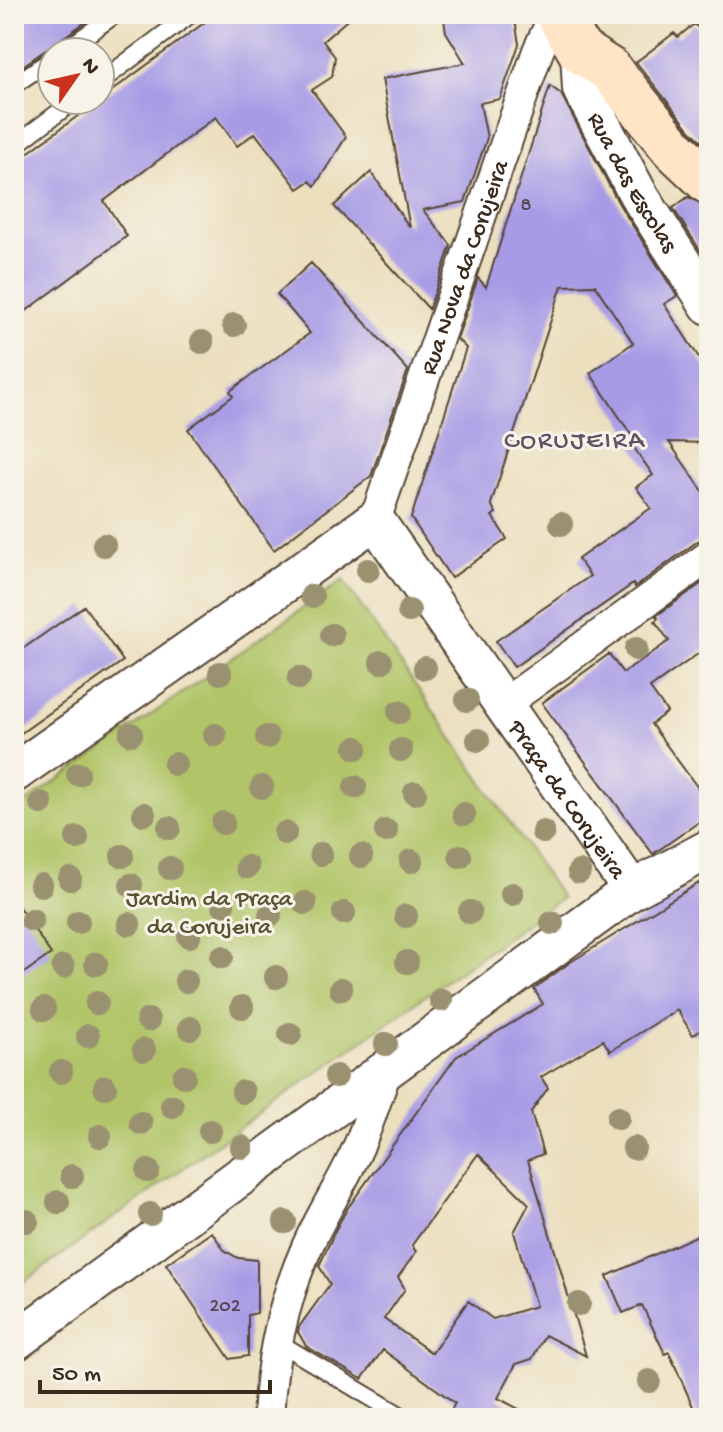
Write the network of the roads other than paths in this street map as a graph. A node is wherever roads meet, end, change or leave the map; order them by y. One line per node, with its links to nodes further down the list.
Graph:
1 (116, 14): 4 (lane)
2 (191, 14): 7 (lane)
3 (556, 14): 5 (main road); 13 (street, Rua Nova da Corujeira)
4 (85, 36)
5 (580, 51): 11 (main road); 12 (street, Rua das Escolas)
6 (36, 70): 8 (lane)
7 (116, 70)
8 (14, 85)
9 (54, 116): 10 (lane)
10 (14, 146)
11 (709, 182)
12 (709, 305)
13 (375, 520): 15 (street, Praça da Corujeira); 16 (street)
14 (709, 556): 15 (street)
15 (504, 704): 18 (street, Praça da Corujeira)
16 (14, 773)
17 (709, 849): 18 (street)
18 (632, 890): 19 (street, Praça da Corujeira)
19 (387, 1069): 20 (street); 21 (street, Praça da Corujeira)
20 (276, 1341): 22 (street); 23 (lane)
21 (14, 1342)
22 (268, 1418)
23 (405, 1418)

